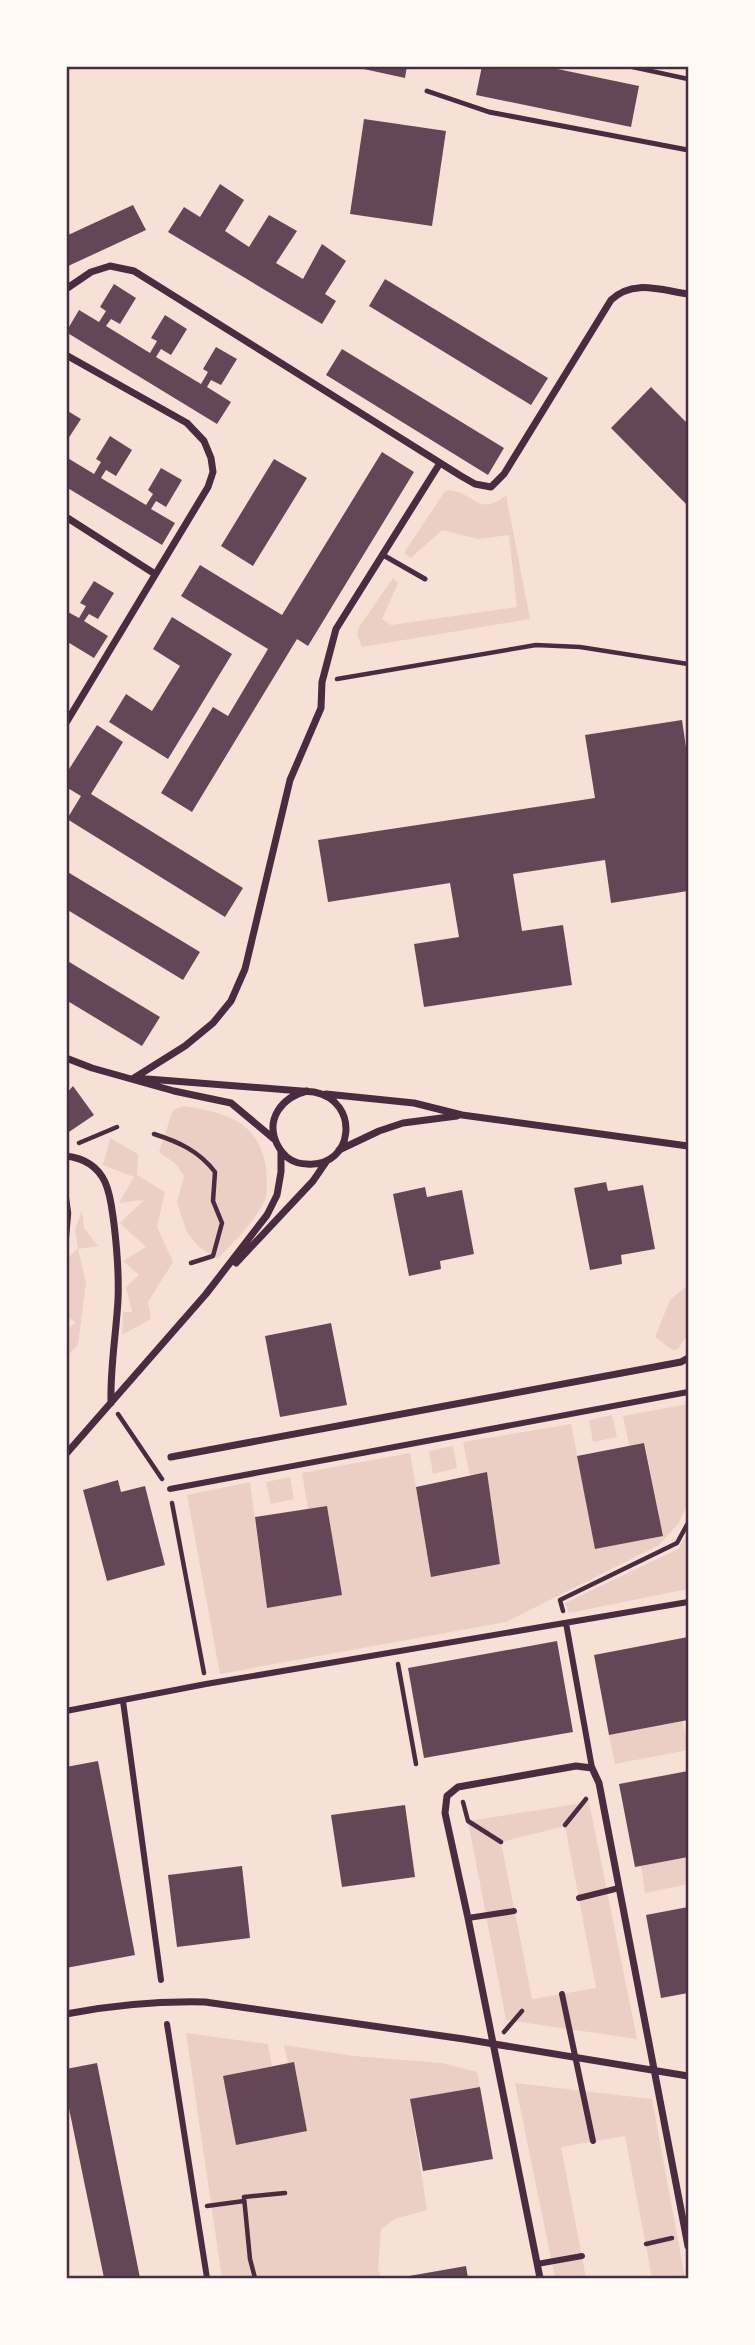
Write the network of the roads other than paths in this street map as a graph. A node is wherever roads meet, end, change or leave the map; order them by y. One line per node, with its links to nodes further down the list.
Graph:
1 (427, 91): 2 (lane)
2 (688, 150)
3 (66, 289): 6 (street)
4 (688, 294): 6 (street)
5 (66, 355): 9 (street)
6 (439, 463): 8 (street)
7 (66, 517): 9 (street)
8 (383, 555): 10 (lane); 13 (street)
9 (155, 574): 11 (street)
10 (425, 579)
11 (66, 723)
12 (66, 1058): 13 (street)
13 (134, 1078): 14 (street); 17 (street)
14 (307, 1091): 15 (street); 17 (street)
15 (321, 1093): 16 (street); 19 (street)
16 (461, 1115): 18 (street); 19 (street)
17 (275, 1139): 20 (street)
18 (688, 1146)
19 (339, 1150): 22 (street)
20 (281, 1151): 22 (street); 23 (street)
21 (66, 1156): 26 (street)
22 (326, 1161): 23 (street)
23 (206, 1294): 26 (street)
24 (688, 1358): 28 (street)
25 (688, 1392): 29 (street)
26 (111, 1404): 27 (street)
27 (66, 1454)
28 (171, 1457)
29 (170, 1489)
30 (688, 1602): 31 (street)
31 (566, 1623): 32 (street); 34 (street)
32 (123, 1701): 33 (street); 39 (street)
33 (66, 1711)
34 (592, 1768): 35 (street); 38 (street)
35 (619, 1888): 36 (street); 45 (street)
36 (579, 1898)
37 (514, 1911): 38 (street)
38 (468, 1918): 43 (street)
39 (161, 1980)
40 (562, 1994): 44 (street)
41 (66, 2014): 43 (street)
42 (167, 2024): 51 (street)
43 (494, 2045): 44 (street); 50 (street)
44 (574, 2058): 45 (street); 47 (street)
45 (655, 2071): 46 (street); 48 (street)
46 (688, 2076)
47 (593, 2141)
48 (688, 2246)
49 (582, 2256): 50 (street)
50 (537, 2264): 52 (street)
51 (207, 2278)
52 (540, 2278)

